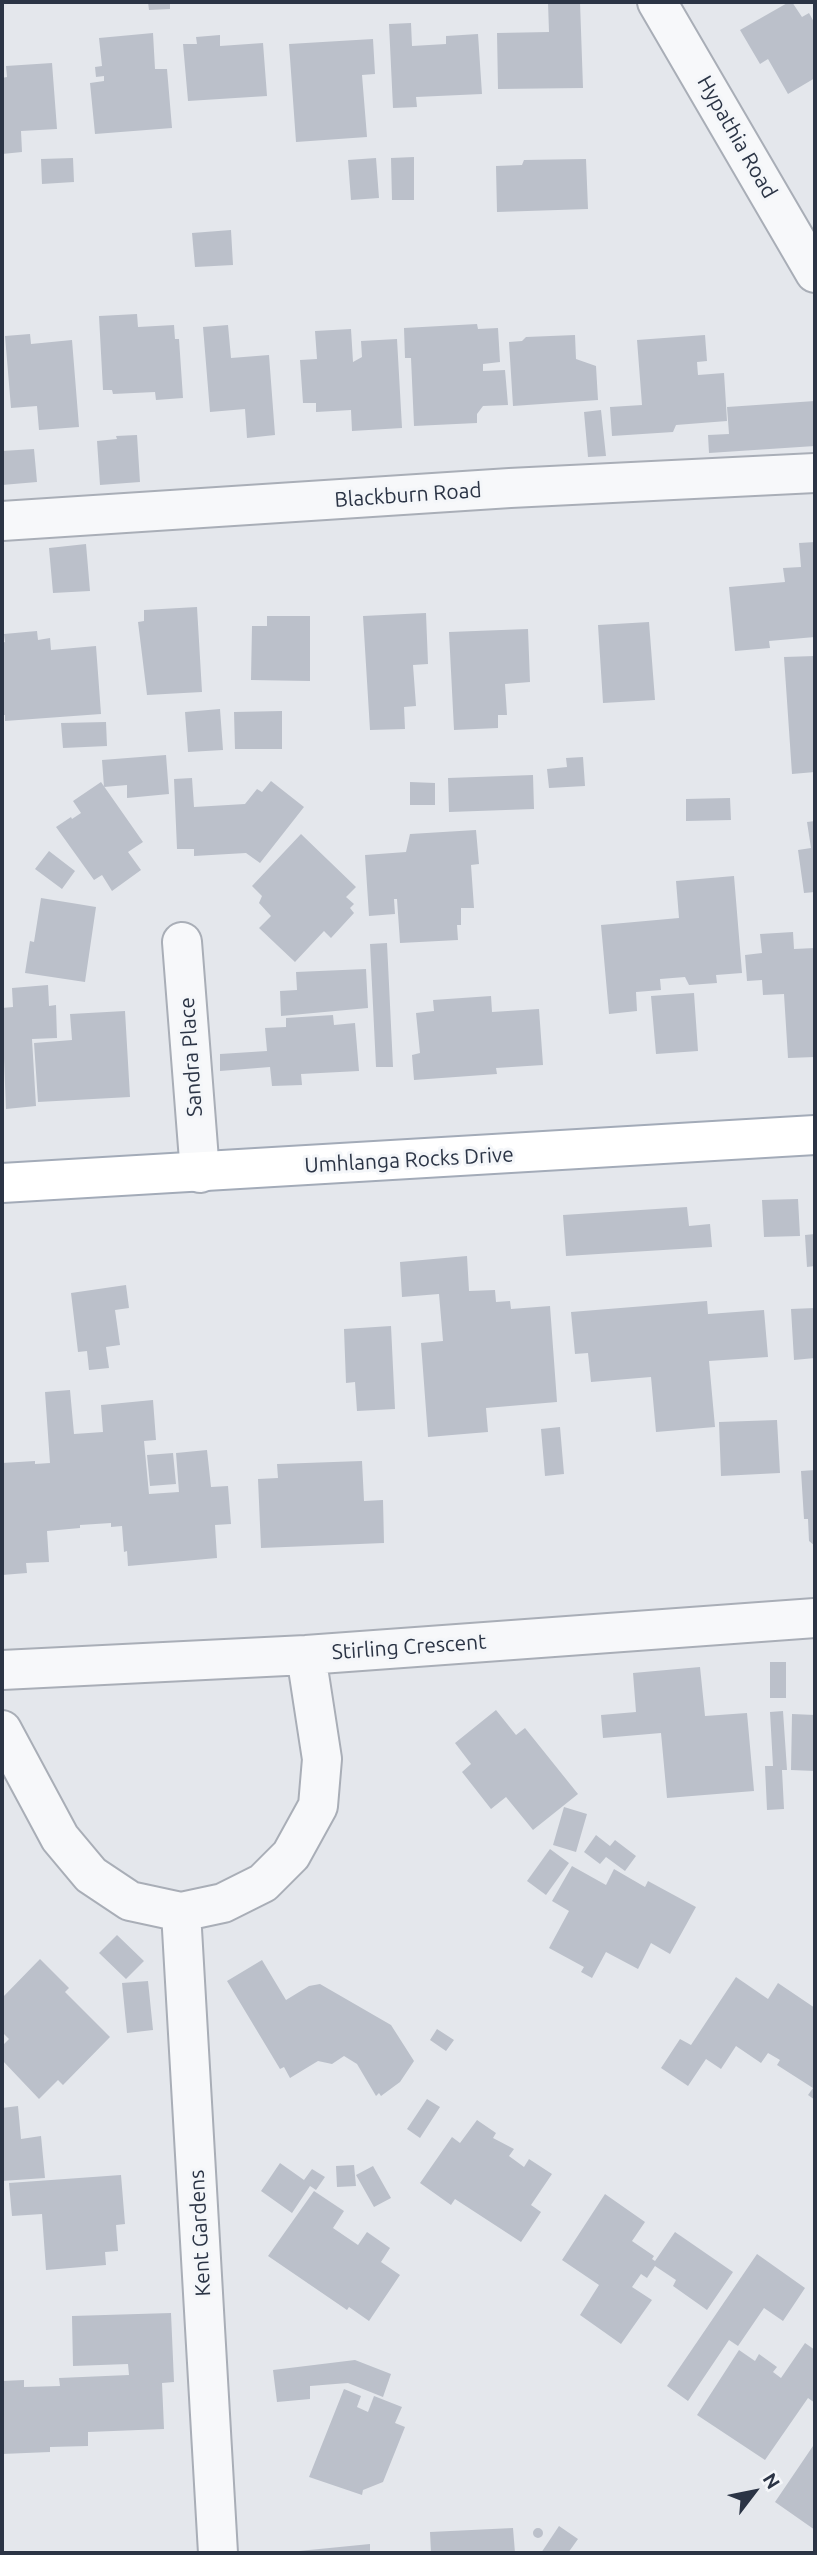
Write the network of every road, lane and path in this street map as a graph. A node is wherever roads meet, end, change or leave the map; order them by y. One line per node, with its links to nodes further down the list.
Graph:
1 (657, 2): 2 (street, Hypathia Road)
2 (815, 273)
3 (815, 473): 4 (street, Blackburn Road)
4 (2, 521)
5 (182, 942): 7 (street, Sandra Place)
6 (815, 1136): 7 (main road, Umhlanga Rocks Drive)
7 (200, 1173): 8 (main road, Umhlanga Rocks Drive)
8 (2, 1184)
9 (815, 1618): 10 (street, Stirling Crescent)
10 (306, 1655): 11 (street, Stirling Crescent); 13 (street)
11 (2, 1670)
12 (2, 1730): 13 (street)
13 (181, 1912): 14 (street, Kent Gardens)
14 (218, 2553)

